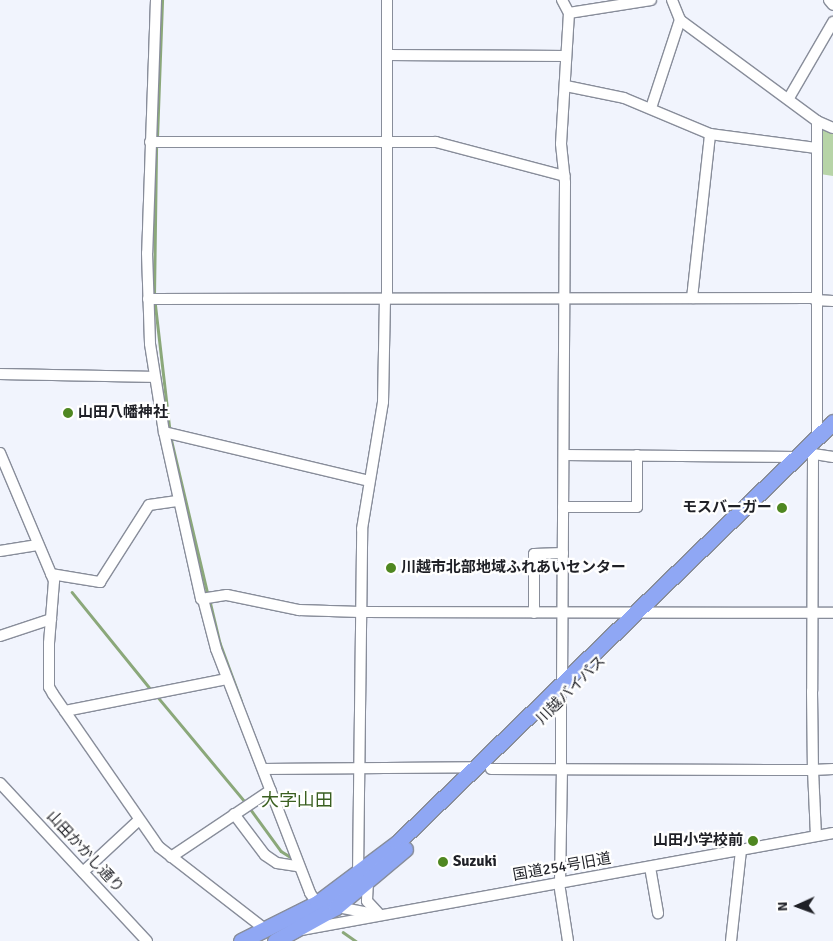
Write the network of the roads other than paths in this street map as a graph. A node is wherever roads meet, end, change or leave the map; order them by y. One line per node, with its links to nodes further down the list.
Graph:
1 (156, 0): 19 (street)
2 (387, 0): 11 (street)
3 (562, 0): 8 (street)
4 (652, 0): 8 (street)
5 (672, 0): 9 (street)
6 (829, 0): 7 (street)
7 (833, 5)
8 (569, 14): 12 (street)
9 (680, 20): 14 (street); 15 (street)
10 (833, 22): 14 (street)
11 (388, 55): 12 (street); 20 (street)
12 (566, 56): 13 (street)
13 (566, 86): 15 (street); 22 (street)
14 (789, 98): 16 (street)
15 (651, 108): 18 (street)
16 (817, 121): 17 (street); 21 (street)
17 (833, 128)
18 (710, 134): 21 (street); 25 (street)
19 (150, 142): 20 (street); 26 (street)
20 (388, 142): 22 (street); 23 (street)
21 (816, 148): 27 (street)
22 (564, 176): 24 (street)
23 (386, 298): 24 (street); 26 (street); 41 (street)
24 (564, 298): 25 (street); 37 (street)
25 (692, 298): 27 (street)
26 (148, 299): 30 (street)
27 (815, 299): 28 (street); 34 (street)
28 (833, 301)
29 (0, 374): 30 (street)
30 (154, 378): 32 (street)
31 (833, 422): 34 (highway, 川越バイパス)
32 (164, 432): 41 (street); 42 (street)
33 (833, 434): 36 (highway, 川越バイパス)
34 (817, 438): 39 (highway, 川越バイパス)
35 (0, 453): 44 (street)
36 (813, 454): 40 (street); 52 (street); 54 (highway, 川越バイパス)
37 (564, 455): 38 (street); 43 (street)
38 (637, 455): 39 (street); 43 (street)
39 (797, 457): 54 (highway, 川越バイパス)
40 (833, 457)
41 (369, 481): 49 (street)
42 (179, 501): 47 (street); 48 (street)
43 (563, 507): 46 (street)
44 (38, 545): 45 (street); 47 (street)
45 (0, 551)
46 (562, 553): 50 (street); 51 (street)
47 (51, 574): 55 (street)
48 (203, 599): 49 (street); 57 (street)
49 (360, 612): 50 (street); 61 (street)
50 (534, 613): 51 (street)
51 (562, 613): 54 (street); 58 (street)
52 (813, 613): 53 (street); 54 (street); 65 (street)
53 (833, 613)
54 (642, 614): 58 (highway, 川越バイパス)
55 (51, 618): 56 (street); 59 (street)
56 (0, 636)
57 (227, 679): 59 (street); 60 (street)
58 (562, 692): 62 (highway, 川越バイパス); 63 (street)
59 (65, 711): 69 (street)
60 (263, 768): 61 (street); 67 (street)
61 (359, 768): 62 (street); 77 (street)
62 (485, 768): 63 (street); 77 (highway, 川越バイパス)
63 (561, 768): 65 (street); 78 (street)
64 (833, 769): 65 (street)
65 (813, 770): 71 (street)
66 (0, 783): 76 (street, 山田かかし通り)
67 (271, 790): 68 (street); 74 (street)
68 (234, 814): 73 (street); 74 (street)
69 (139, 820): 73 (street); 76 (street)
70 (833, 833): 71 (street, 国道254号旧道)
71 (816, 836): 72 (street, 国道254号旧道)
72 (740, 850): 75 (street, 国道254号旧道); 87 (street)
73 (171, 857): 83 (street)
74 (297, 866): 79 (street)
75 (650, 866): 78 (street, 国道254号旧道); 81 (street)
76 (83, 872): 84 (street, 山田かかし通り)
77 (363, 878): 79 (highway, 川越バイパス); 80 (highway, 川越バイパス); 82 (street)
78 (560, 883): 82 (street, 国道254号旧道); 86 (street)
79 (317, 903): 80 (street); 83 (highway, 川越バイパス)
80 (336, 908): 82 (street); 83 (highway, 川越バイパス)
81 (658, 913)
82 (380, 915): 83 (street, 国道254号旧道)
83 (283, 936): 85 (highway)
84 (147, 941)
85 (241, 941)
86 (568, 941)
87 (731, 941)

